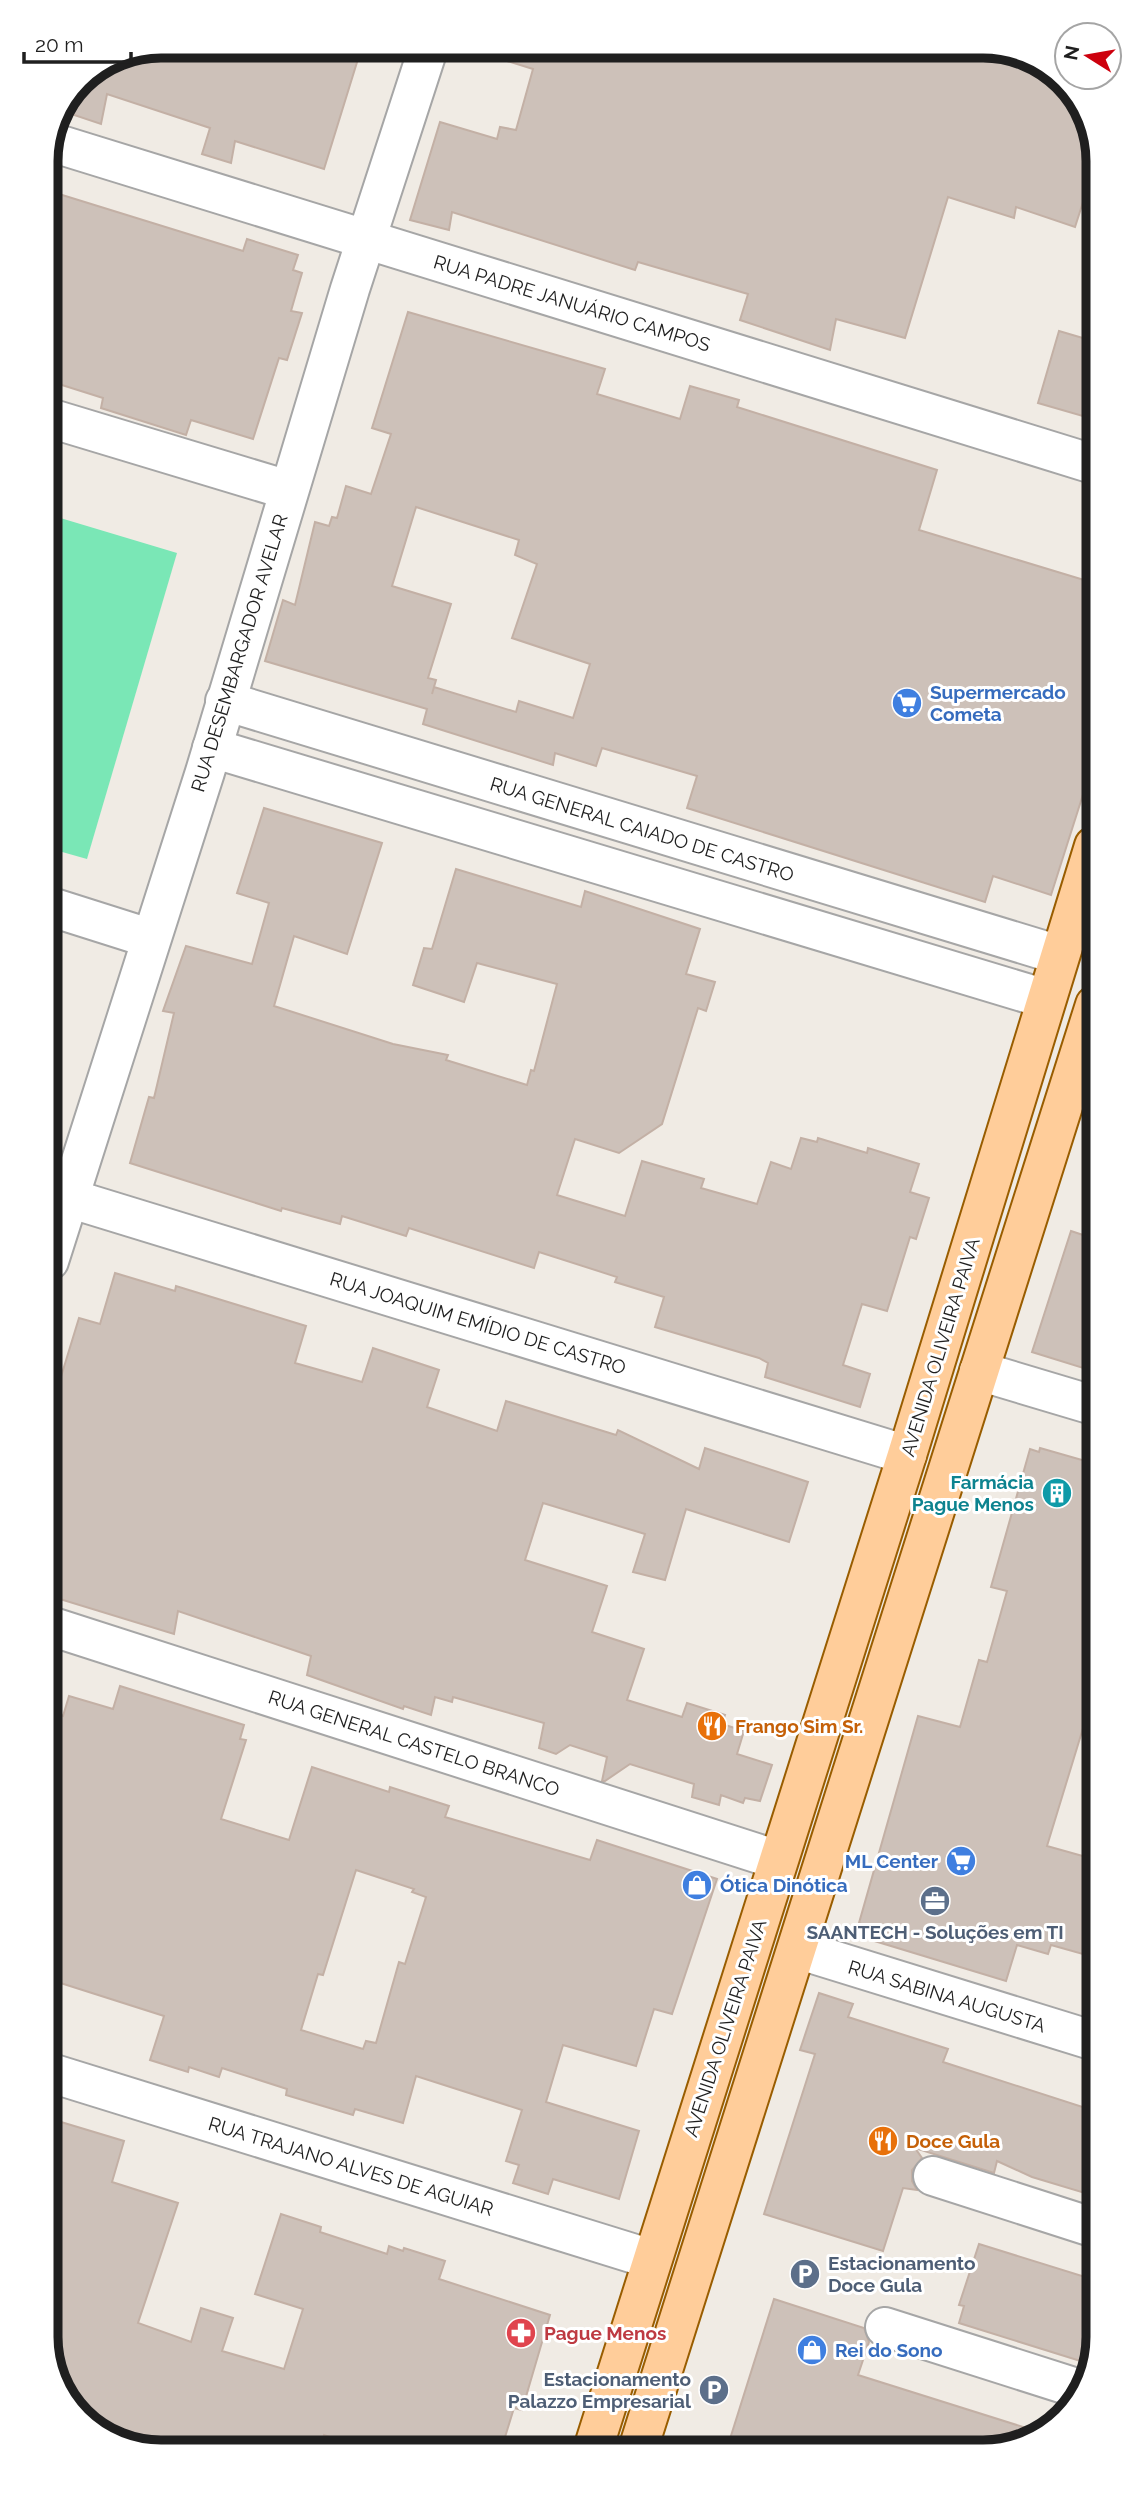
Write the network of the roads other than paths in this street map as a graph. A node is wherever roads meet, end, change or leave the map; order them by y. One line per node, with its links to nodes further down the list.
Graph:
1 (425, 58): 3 (street, RUA DESEMBARGADOR AVELAR)
2 (59, 145): 3 (street, RUA PADRE JANUÁRIO CAMPOS)
3 (366, 239): 5 (street, RUA PADRE JANUÁRIO CAMPOS); 6 (street, RUA DESEMBARGADOR AVELAR)
4 (58, 421): 6 (street)
5 (1086, 462)
6 (288, 490): 7 (street, RUA DESEMBARGADOR AVELAR)
7 (225, 701): 8 (street, RUA DESEMBARGADOR AVELAR); 12 (street, RUA GENERAL CAIADO DE CASTRO)
8 (212, 748): 11 (street, RUA DESEMBARGADOR AVELAR); 13 (street)
9 (1086, 871): 12 (main road, AVENIDA OLIVEIRA PAIVA)
10 (58, 909): 11 (street)
11 (149, 939): 15 (street, RUA DESEMBARGADOR AVELAR)
12 (1059, 956): 13 (main road, AVENIDA OLIVEIRA PAIVA)
13 (1045, 999): 18 (main road, AVENIDA OLIVEIRA PAIVA)
14 (1086, 1033): 16 (main road)
15 (58, 1196): 18 (street, RUA JOAQUIM EMÍDIO DE CASTRO)
16 (979, 1371): 17 (street); 21 (main road)
17 (1086, 1403)
18 (907, 1455): 20 (main road, AVENIDA OLIVEIRA PAIVA)
19 (58, 1629): 20 (street, RUA GENERAL CASTELO BRANCO)
20 (778, 1860): 26 (main road, AVENIDA OLIVEIRA PAIVA)
21 (797, 1949): 22 (street, RUA SABINA AUGUSTA); 30 (main road)
22 (1086, 2038)
23 (58, 2075): 26 (street, RUA TRAJANO ALVES DE AGUIAR)
24 (933, 2176): 25 (street)
25 (1086, 2225)
26 (651, 2259): 29 (main road, AVENIDA OLIVEIRA PAIVA)
27 (885, 2327): 28 (street)
28 (1073, 2387)
29 (596, 2440)
30 (641, 2440)

